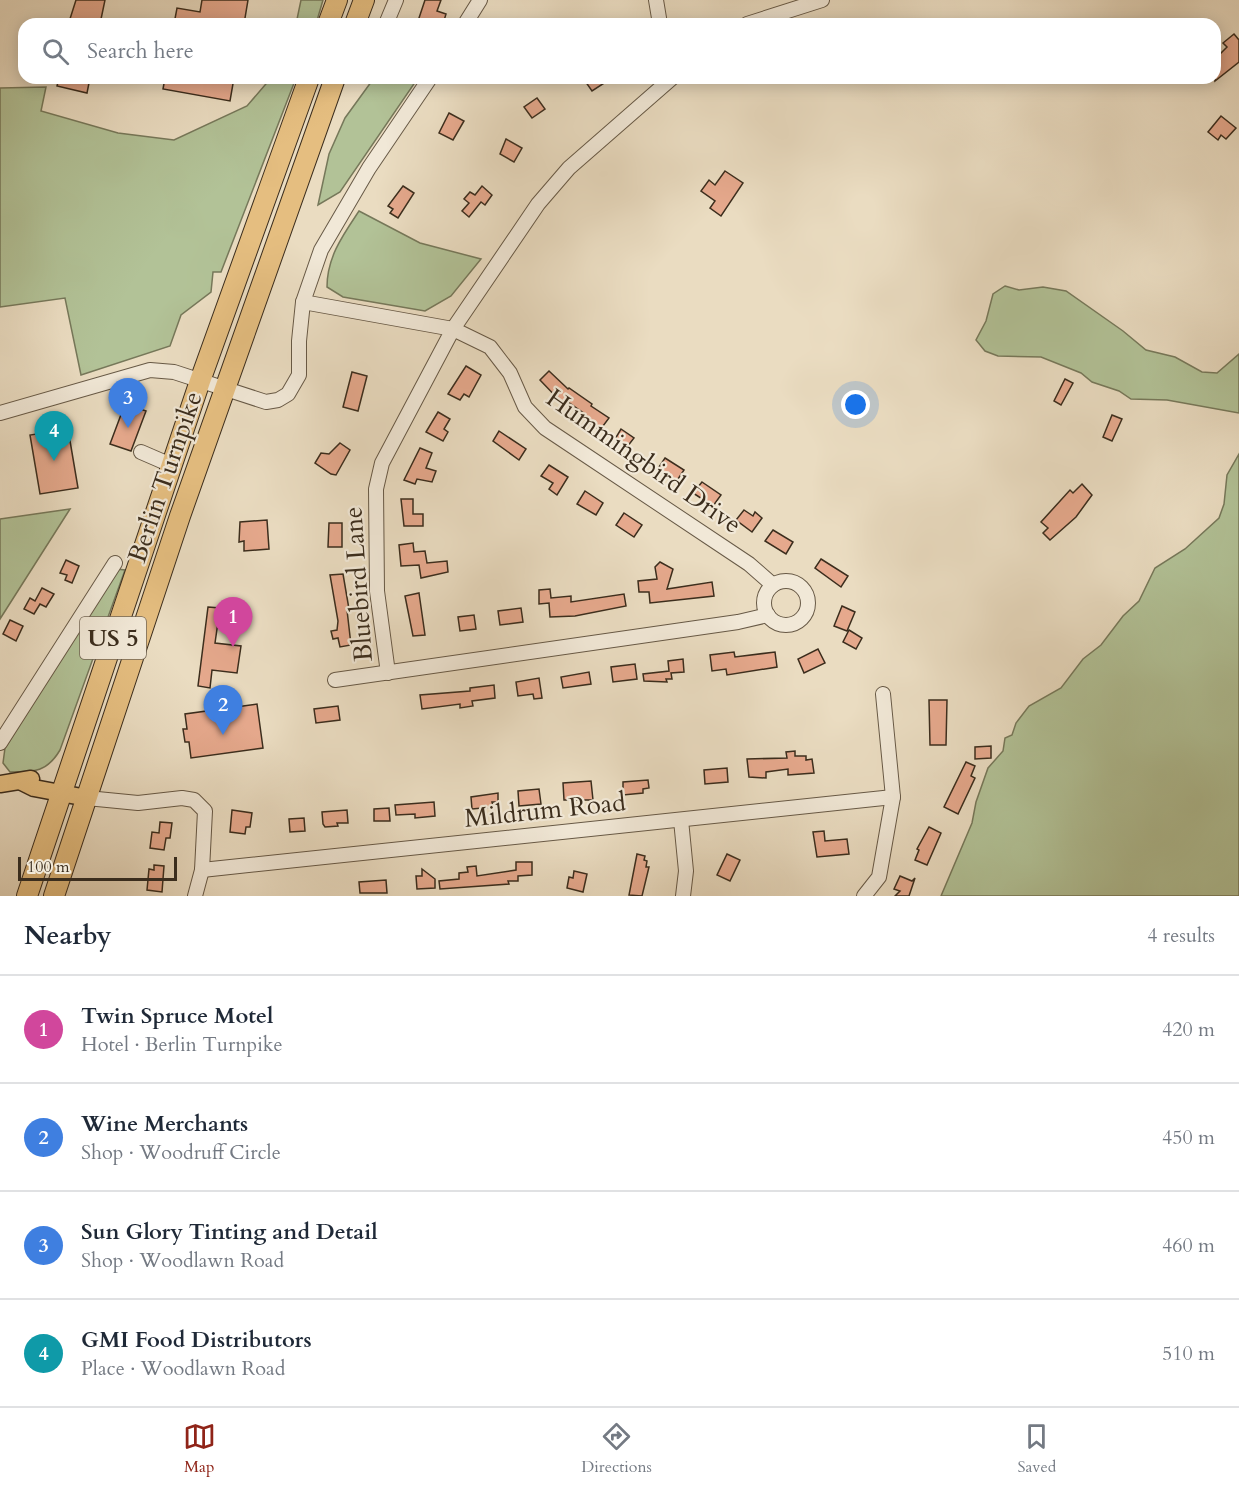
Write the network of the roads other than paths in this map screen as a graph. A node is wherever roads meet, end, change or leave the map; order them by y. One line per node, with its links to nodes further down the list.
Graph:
1 (337, 0): 7 (highway)
2 (364, 0): 8 (highway)
3 (396, 0): 9 (street)
4 (480, 0): 10 (street)
5 (656, 0): 11 (street)
6 (822, 0): 12 (street)
7 (330, 18)
8 (357, 18)
9 (388, 18)
10 (469, 18)
11 (659, 18)
12 (766, 18)
13 (307, 84): 19 (highway, Berlin Turnpike / US 5)
14 (333, 84): 20 (highway, Berlin Turnpike / US 5)
15 (426, 84): 17 (street)
16 (665, 84): 18 (street, Bluebird Lane)
17 (303, 302): 18 (street, Hummingbird Drive); 20 (street)
18 (453, 329): 25 (street, Hummingbird Drive); 27 (street, Bluebird Lane)
19 (200, 381): 20 (street); 21 (street); 23 (highway, Berlin Turnpike / US 5)
20 (224, 388): 34 (highway, Berlin Turnpike / US 5)
21 (0, 413)
22 (141, 452): 23 (street)
23 (171, 465): 32 (highway, Berlin Turnpike / US 5)
24 (115, 563): 30 (street)
25 (773, 585): 26 (street); 26 (street)
26 (768, 615): 27 (street)
27 (388, 673): 28 (street)
28 (335, 680)
29 (883, 694): 33 (street)
30 (0, 743)
31 (0, 784): 32 (main road)
32 (62, 791): 34 (main road); 37 (highway, Berlin Turnpike / US 5)
33 (893, 797): 35 (street, Mildrum Road); 41 (street)
34 (87, 798): 36 (street); 38 (highway, Berlin Turnpike / US 5)
35 (681, 820): 36 (street, Mildrum Road); 40 (street)
36 (202, 870): 39 (street)
37 (27, 896)
38 (54, 896)
39 (195, 896)
40 (682, 896)
41 (864, 896)

